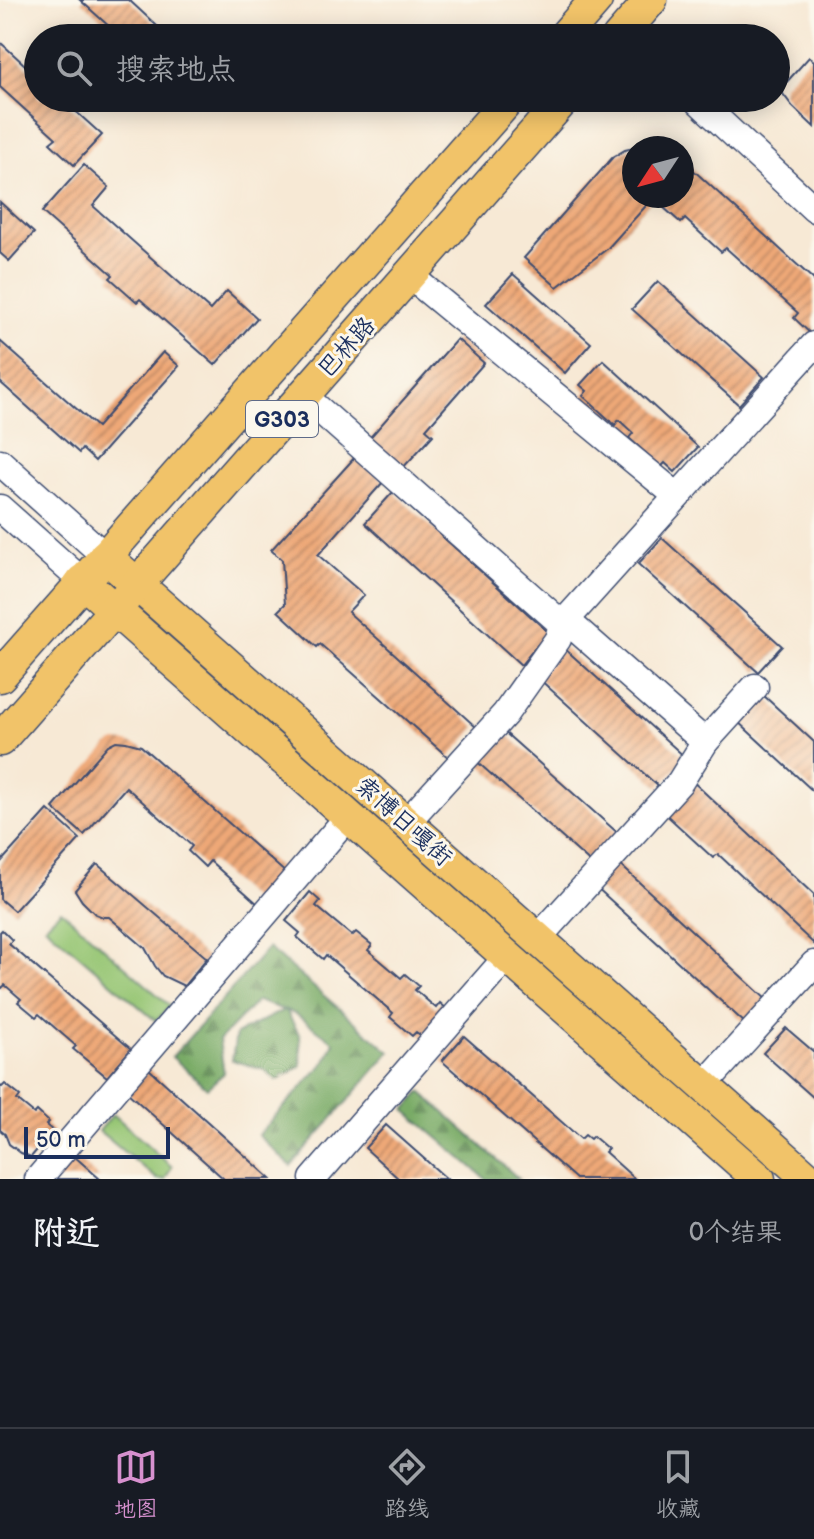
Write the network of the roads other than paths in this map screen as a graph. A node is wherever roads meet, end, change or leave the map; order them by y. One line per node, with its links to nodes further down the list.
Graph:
1 (651, 0): 5 (main road)
2 (593, 1): 3 (main road); 4 (street)
3 (574, 24)
4 (613, 24)
5 (633, 24)
6 (498, 112): 16 (main road, 巴林路 / G303)
7 (553, 112): 10 (main road, 巴林路 / G303)
8 (710, 112): 9 (street)
9 (814, 209)
10 (410, 276): 12 (main road, 巴林路 / G303); 14 (street)
11 (814, 345): 14 (street)
12 (303, 395): 18 (main road, 巴林路 / G303); 20 (street)
13 (0, 462): 16 (street, 索博日嘎街)
14 (677, 496): 20 (street)
15 (0, 508): 17 (street, 索博日嘎街)
16 (105, 556): 17 (main road, 巴林路 / G303); 18 (main road, 索博日嘎街)
17 (82, 581): 19 (main road, 索博日嘎街); 21 (main road, 巴林路 / G303)
18 (137, 584): 19 (main road, 巴林路 / G303); 26 (main road, 索博日嘎街)
19 (115, 610): 23 (main road, 巴林路 / G303); 25 (main road, 索博日嘎街)
20 (564, 622): 24 (street); 26 (street)
21 (0, 676)
22 (755, 687): 24 (street)
23 (0, 740)
24 (705, 742): 27 (street)
25 (348, 817): 28 (main road, 索博日嘎街); 31 (street)
26 (406, 823): 27 (main road, 索博日嘎街)
27 (537, 939): 30 (main road, 索博日嘎街)
28 (506, 958): 32 (street); 33 (main road, 索博日嘎街)
29 (814, 964): 30 (street)
30 (703, 1086): 34 (main road, 索博日嘎街)
31 (38, 1179)
32 (313, 1179)
33 (759, 1179)
34 (809, 1179)

